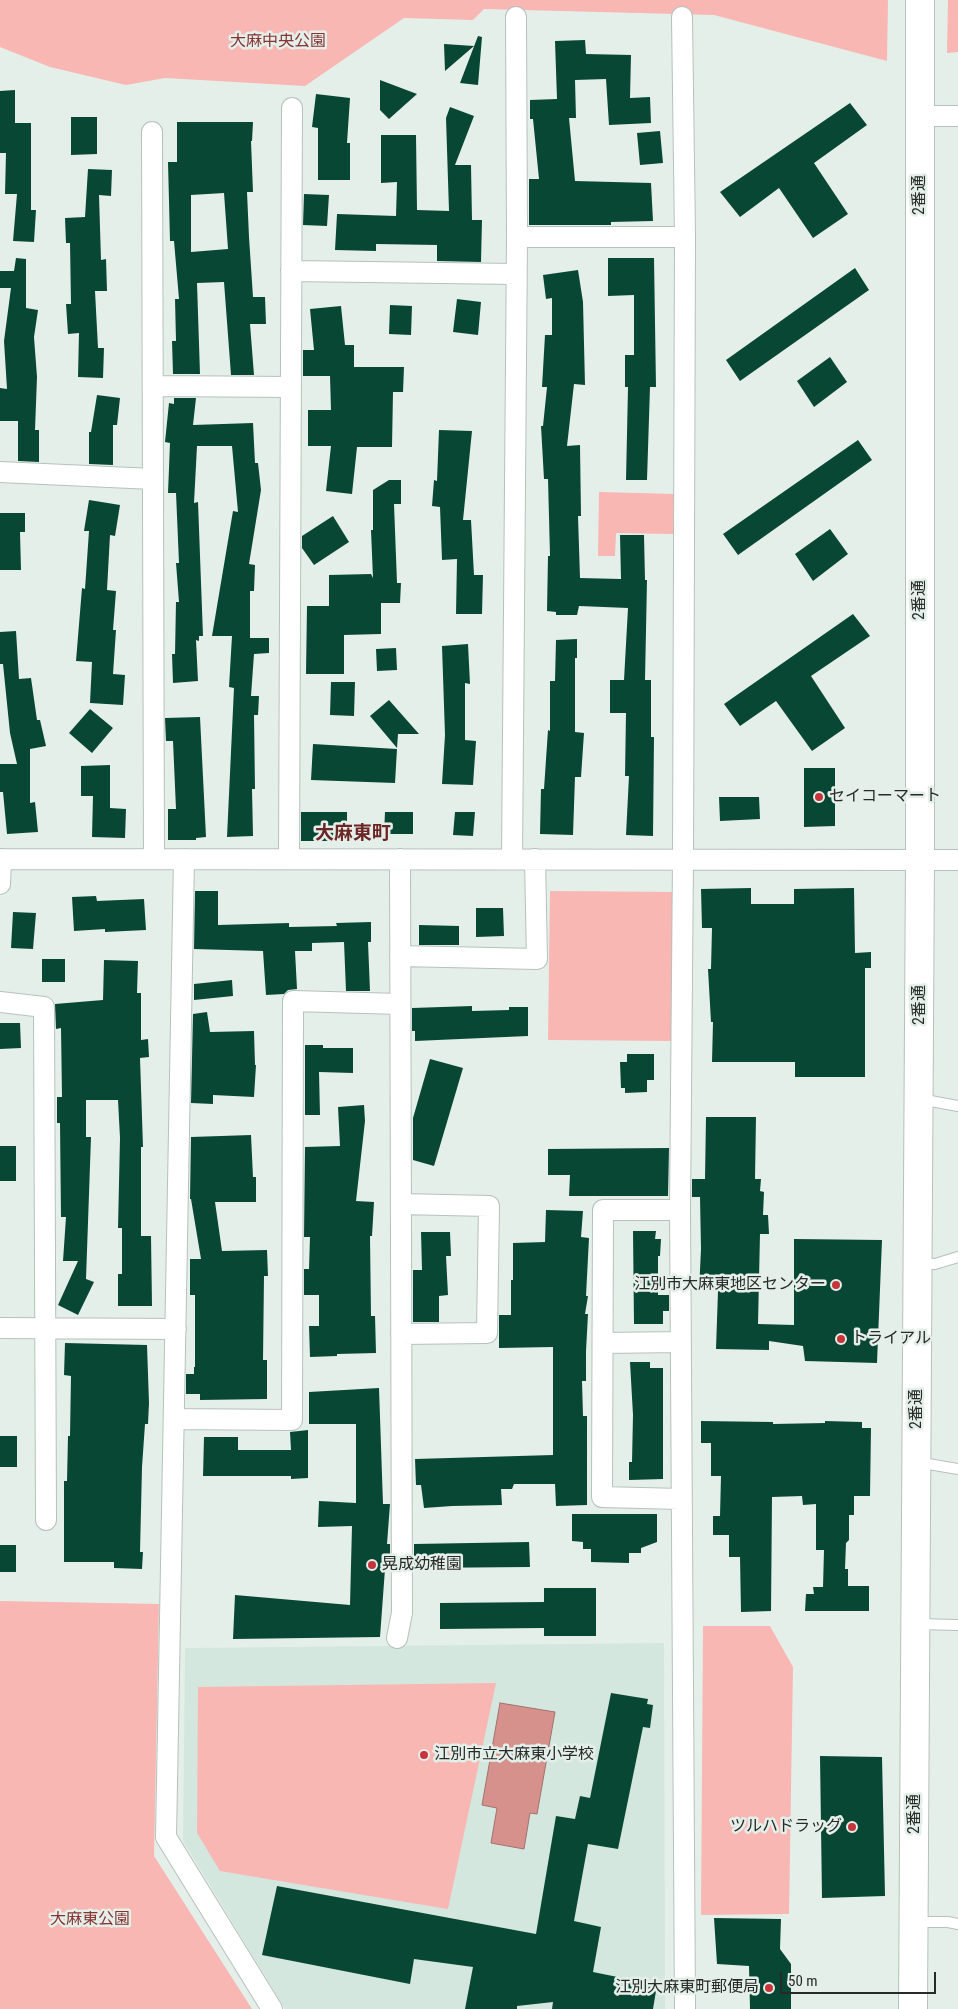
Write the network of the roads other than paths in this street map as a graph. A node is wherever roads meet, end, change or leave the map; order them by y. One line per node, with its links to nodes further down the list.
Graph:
1 (920, 0): 5 (main road, 2番通)
2 (516, 17): 8 (street)
3 (682, 17): 9 (street)
4 (292, 108): 10 (street)
5 (920, 116): 6 (street); 24 (main road, 2番通)
6 (958, 116)
7 (152, 132): 12 (street)
8 (517, 237): 9 (street); 11 (street)
9 (685, 237): 23 (street)
10 (291, 272): 11 (street); 13 (street)
11 (516, 274): 21 (street)
12 (153, 386): 13 (street); 15 (street)
13 (291, 387): 19 (street)
14 (0, 472): 15 (street)
15 (153, 479): 17 (street)
16 (1, 859): 17 (street); 26 (street)
17 (154, 859): 18 (street)
18 (184, 859): 19 (street); 37 (street)
19 (289, 859): 20 (street)
20 (400, 859): 21 (street); 27 (street)
21 (512, 859): 22 (street)
22 (535, 860): 23 (street); 27 (street)
23 (683, 860): 24 (street); 33 (street)
24 (920, 860): 25 (street); 30 (main road, 2番通)
25 (958, 860)
26 (0, 884)
27 (400, 956): 29 (street)
28 (0, 1002): 38 (street)
29 (400, 1004): 32 (street); 42 (street)
30 (919, 1099): 31 (lane); 35 (main road, 2番通)
31 (958, 1106)
32 (401, 1204): 39 (street); 39 (street)
33 (680, 1210): 40 (street); 41 (street)
34 (958, 1257): 35 (lane)
35 (918, 1263): 43 (main road, 2番通)
36 (0, 1328): 38 (street)
37 (176, 1329): 38 (street); 42 (street)
38 (45, 1330): 46 (street)
39 (401, 1334): 49 (street)
40 (680, 1342): 41 (street); 45 (street)
41 (603, 1344): 45 (street)
42 (174, 1419): 52 (street)
43 (917, 1462): 44 (lane); 47 (main road, 2番通)
44 (958, 1469)
45 (681, 1499): 53 (street)
46 (46, 1520)
47 (916, 1624): 48 (lane); 50 (main road, 2番通)
48 (958, 1625)
49 (396, 1638)
50 (914, 1922): 51 (lane); 54 (main road, 2番通)
51 (958, 1924)
52 (272, 2009)
53 (685, 2009)
54 (913, 2009)

